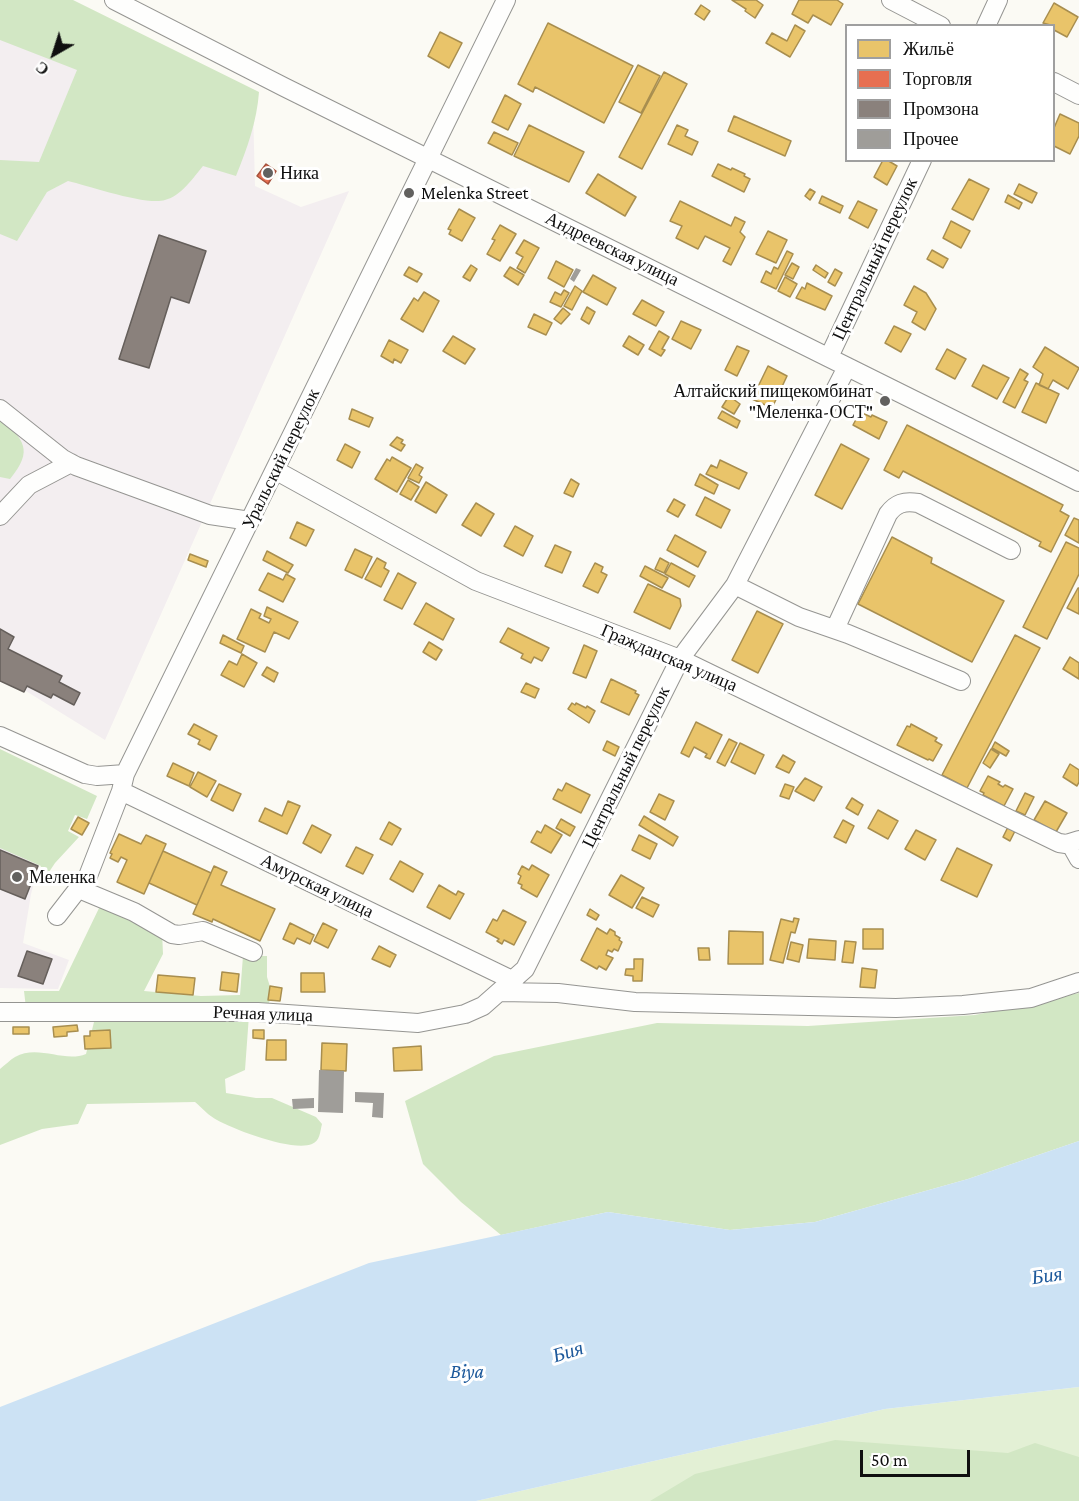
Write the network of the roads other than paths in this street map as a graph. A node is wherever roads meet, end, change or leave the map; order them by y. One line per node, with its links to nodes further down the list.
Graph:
1 (114, 0): 9 (street, Андреевская улица)
2 (506, 0): 9 (street, Уральский переулок)
3 (891, 0): 5 (street)
4 (998, 0): 6 (street)
5 (938, 24)
6 (987, 24)
7 (1055, 83): 8 (street)
8 (1079, 95)
9 (428, 158): 11 (street, Андреевская улица); 15 (street, Уральский переулок)
10 (921, 162): 11 (street, Центральный переулок)
11 (829, 357): 12 (street, Андреевская улица)
12 (847, 367): 16 (street, Андреевская улица); 20 (street, Центральный переулок)
13 (0, 409): 14 (street)
14 (71, 463): 17 (street); 18 (street)
15 (275, 470): 18 (street, Уральский переулок); 22 (street, Гражданская улица)
16 (1079, 482)
17 (0, 516)
18 (250, 521): 25 (street, Уральский переулок)
19 (1011, 550): 21 (street)
20 (735, 585): 21 (street); 22 (street, Центральный переулок)
21 (835, 629): 23 (street)
22 (680, 658): 26 (street, Гражданская улица); 31 (street, Центральный переулок)
23 (961, 681)
24 (0, 736): 25 (street, Амурская улица)
25 (123, 783): 27 (street, Уральский переулок); 31 (street, Амурская улица)
26 (1074, 846)
27 (79, 889): 28 (street, Уральский переулок); 29 (street)
28 (57, 916)
29 (252, 952)
30 (1079, 982): 31 (street)
31 (507, 987): 32 (street, Речная улица)
32 (0, 1012)

